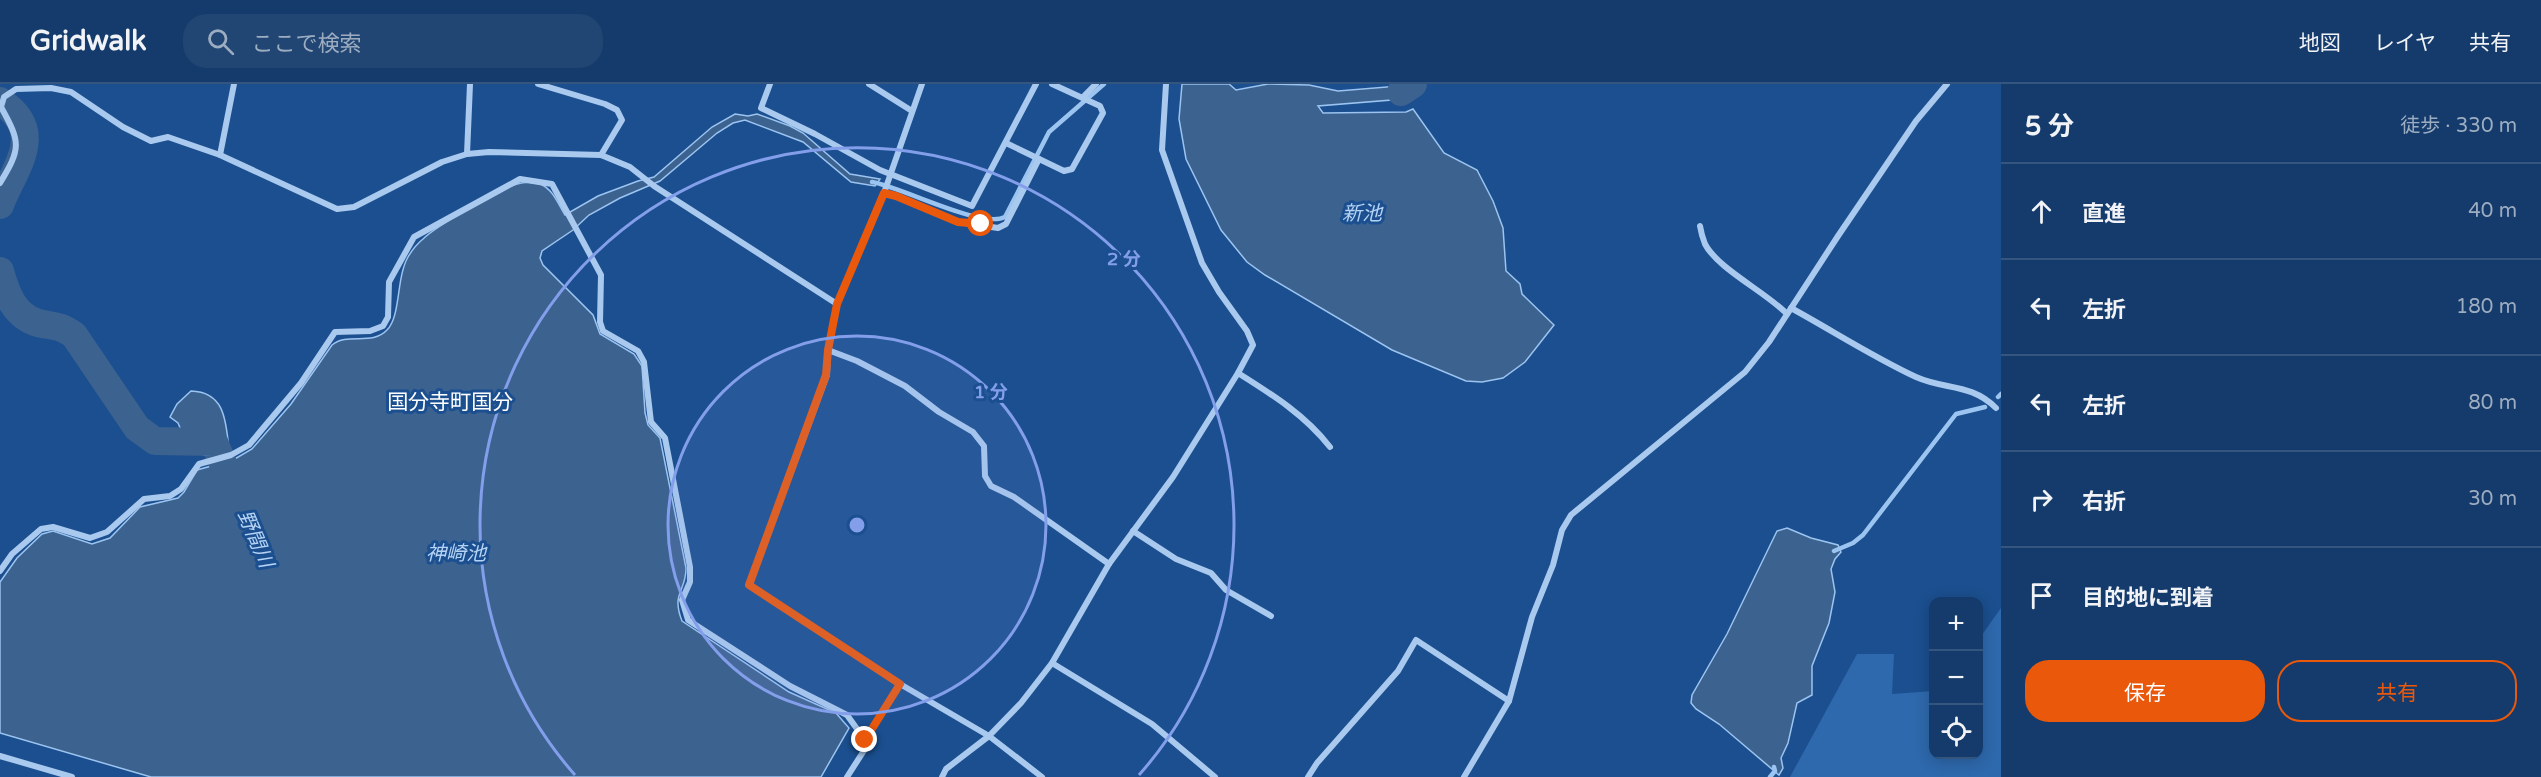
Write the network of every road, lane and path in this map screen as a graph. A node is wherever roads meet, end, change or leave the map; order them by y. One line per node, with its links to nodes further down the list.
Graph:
1 (234, 84): 16 (street)
2 (470, 84): 15 (street)
3 (537, 84): 17 (street)
4 (770, 84): 19 (street)
5 (868, 84): 13 (street)
6 (921, 84): 13 (street)
7 (1036, 84): 14 (street)
8 (1052, 84): 12 (street)
9 (1096, 84): 12 (street)
10 (1167, 84): 26 (street)
11 (1947, 84): 24 (street)
12 (1083, 97): 18 (street)
13 (912, 111): 19 (street)
14 (1006, 143): 18 (street); 19 (street)
15 (467, 154): 16 (street); 17 (street)
16 (220, 155): 20 (street)
17 (601, 155): 23 (street)
18 (1039, 159): 21 (street)
19 (890, 173): 21 (street)
20 (0, 183)
21 (884, 191): 23 (street)
22 (1700, 226): 24 (street)
23 (837, 304): 25 (street)
24 (1789, 311): 27 (street); 35 (street)
25 (828, 350): 30 (street); 34 (street)
26 (1238, 374): 28 (street); 29 (street)
27 (1996, 408)
28 (1330, 447)
29 (1133, 531): 30 (street); 32 (street)
30 (1109, 564): 33 (street)
31 (0, 571): 37 (street)
32 (1271, 616)
33 (1052, 663): 36 (street); 43 (street)
34 (900, 684): 36 (street); 37 (street)
35 (1509, 701): 44 (street); 45 (street)
36 (989, 736): 41 (street); 42 (street)
37 (865, 740): 40 (street)
38 (0, 756): 39 (street)
39 (72, 777)
40 (847, 777)
41 (942, 777)
42 (1042, 777)
43 (1215, 777)
44 (1308, 777)
45 (1464, 777)

